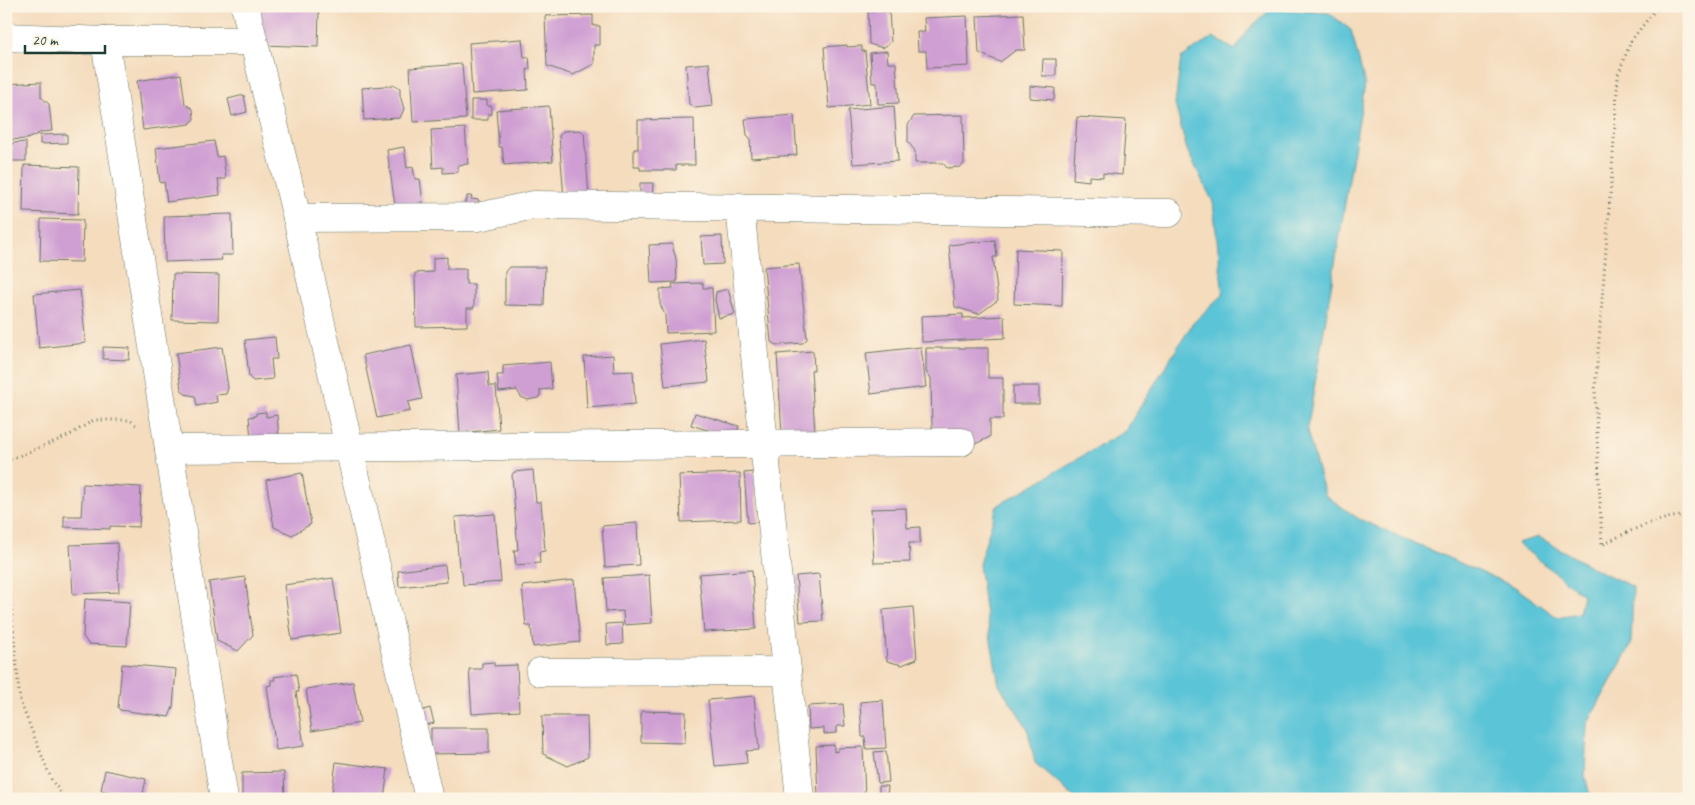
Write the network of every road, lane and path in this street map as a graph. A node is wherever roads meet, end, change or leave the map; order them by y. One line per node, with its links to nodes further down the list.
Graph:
1 (244, 6): 4 (street)
2 (1660, 6): 14 (path)
3 (6, 37): 5 (street)
4 (253, 41): 5 (street); 8 (street)
5 (105, 42): 11 (street)
6 (740, 207): 7 (street); 8 (street); 10 (street)
7 (1170, 213)
8 (297, 218): 12 (street)
9 (961, 442): 10 (street)
10 (764, 444): 12 (street); 16 (street)
11 (169, 448): 12 (street); 13 (path); 19 (street)
12 (350, 448): 20 (street)
13 (6, 461)
14 (1689, 516)
15 (6, 586): 18 (path)
16 (787, 671): 17 (street); 21 (street)
17 (540, 672)
18 (66, 799)
19 (224, 799)
20 (429, 799)
21 (800, 799)

